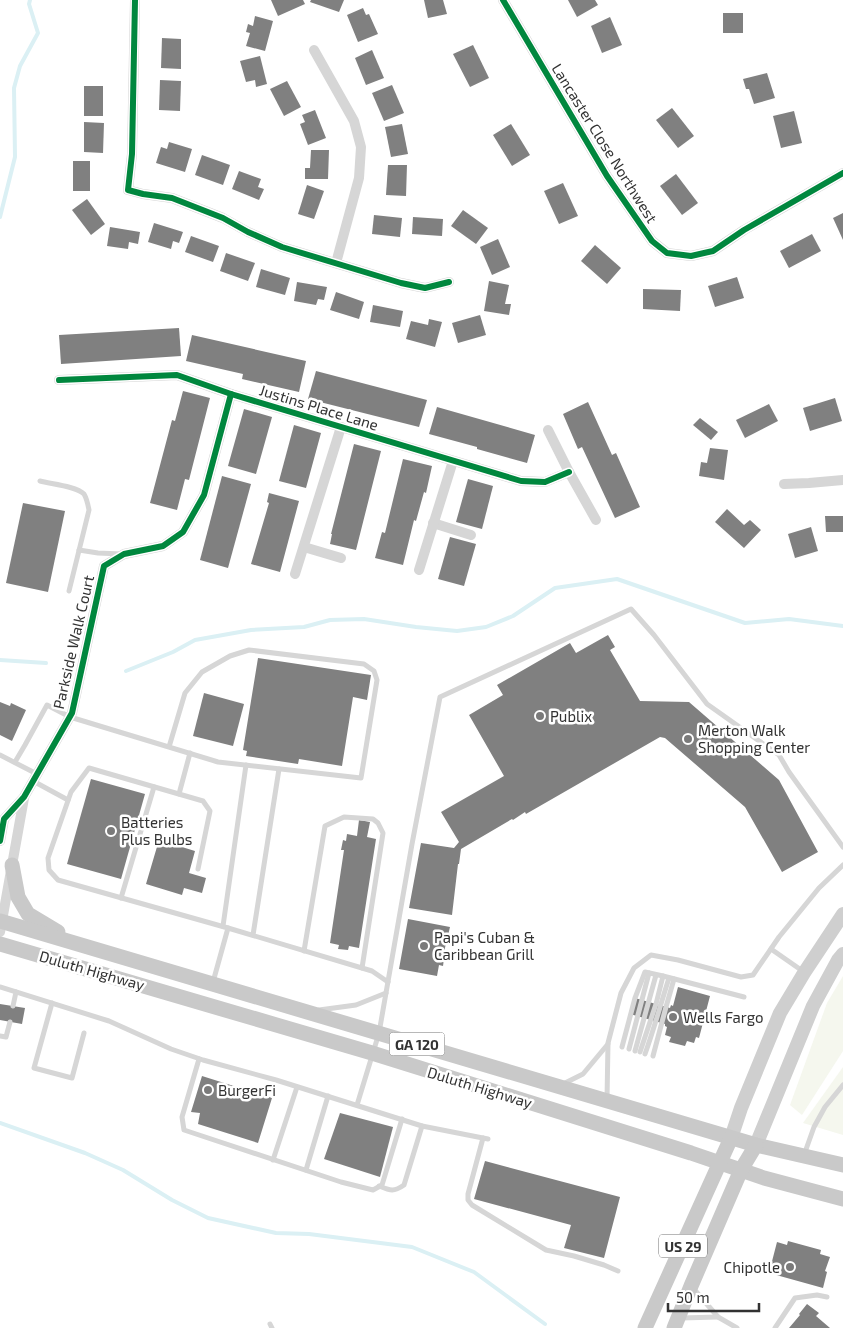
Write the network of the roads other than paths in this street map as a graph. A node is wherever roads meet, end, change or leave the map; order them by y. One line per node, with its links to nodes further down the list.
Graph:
1 (136, 0): 5 (street)
2 (503, 0): 4 (street, Lancaster Close Northwest)
3 (314, 50): 5 (street)
4 (843, 173)
5 (336, 263): 6 (street)
6 (449, 282)
7 (59, 380): 8 (street, Justins Place Lane)
8 (231, 394): 9 (street, Justins Place Lane); 21 (street, Parkside Walk Court)
9 (341, 427): 11 (street, Justins Place Lane); 19 (street)
10 (548, 430): 12 (street)
11 (453, 461): 12 (street, Justins Place Lane); 17 (street)
12 (569, 472): 16 (street)
13 (843, 480): 15 (street)
14 (40, 481): 20 (lane)
15 (784, 484)
16 (596, 520)
17 (433, 523): 18 (street); 23 (street)
18 (471, 536)
19 (304, 547): 22 (street); 24 (street)
20 (79, 550): 21 (lane); 25 (lane)
21 (124, 554): 26 (street, Parkside Walk Court)
22 (342, 558)
23 (419, 570)
24 (295, 574)
25 (69, 591)
26 (70, 717): 27 (lane); 30 (lane); 33 (street, Parkside Walk Court)
27 (169, 747): 28 (lane); 32 (lane)
28 (190, 753): 31 (lane); 35 (lane)
29 (0, 755): 30 (lane)
30 (15, 762): 33 (lane)
31 (246, 765): 32 (lane); 46 (lane)
32 (279, 769): 47 (lane)
33 (35, 778): 36 (street, Parkside Walk Court); 37 (lane)
34 (154, 787): 35 (lane); 37 (lane); 43 (lane)
35 (179, 794): 42 (lane)
36 (24, 797): 38 (street); 41 (street)
37 (68, 800): 43 (lane)
38 (0, 840)
39 (843, 847): 58 (lane)
40 (843, 864): 50 (lane)
41 (12, 865): 45 (street); 49 (main road)
42 (198, 869)
43 (121, 898): 46 (lane)
44 (843, 914): 55 (main road)
45 (1, 925): 49 (main road, Duluth Highway / GA 120)
46 (226, 927): 47 (lane); 59 (lane)
47 (253, 935): 51 (lane)
48 (0, 944): 74 (main road, Duluth Highway / GA 120)
49 (79, 944): 59 (main road, Duluth Highway / GA 120)
50 (771, 949): 55 (lane); 71 (lane)
51 (304, 951): 53 (lane); 53 (lane)
52 (843, 954): 86 (main road)
53 (362, 968): 58 (lane)
54 (649, 973): 56 (lane); 72 (lane); 73 (lane)
55 (804, 973): 85 (main road)
56 (656, 975): 57 (lane); 57 (lane)
57 (669, 978): 63 (lane); 75 (lane)
58 (388, 982): 62 (lane)
59 (212, 984): 66 (main road, Duluth Highway / GA 120)
60 (0, 987): 61 (lane)
61 (16, 992): 64 (lane); 65 (lane)
62 (386, 993): 66 (lane); 69 (lane)
63 (744, 997)
64 (52, 1003): 68 (lane); 76 (lane)
65 (13, 1006)
66 (306, 1012): 69 (main road, Duluth Highway / GA 120)
67 (10, 1022): 70 (lane)
68 (84, 1033)
69 (379, 1033): 74 (lane); 79 (main road, Duluth Highway / GA 120)
70 (0, 1036)
71 (608, 1043): 79 (lane); 81 (lane)
72 (622, 1047)
73 (629, 1049)
74 (372, 1054): 82 (lane); 89 (main road, Duluth Highway / GA 120)
75 (653, 1056)
76 (199, 1059): 78 (lane); 88 (lane)
77 (843, 1085): 87 (lane)
78 (297, 1087): 80 (lane); 88 (lane)
79 (558, 1087): 81 (main road, Duluth Highway / GA 120)
80 (328, 1096): 82 (lane); 91 (lane)
81 (608, 1102): 85 (main road, Duluth Highway / GA 120)
82 (357, 1105): 83 (lane)
83 (402, 1119): 84 (lane); 93 (lane)
84 (422, 1126): 93 (lane); 95 (lane)
85 (731, 1138): 86 (main road, Duluth Highway / GA 120); 89 (main road, US 29)
86 (756, 1145): 87 (main road, Duluth Highway / GA 120); 92 (main road)
87 (804, 1156): 90 (main road, Duluth Highway / GA 120)
88 (273, 1160): 91 (lane)
89 (720, 1164): 92 (main road, Duluth Highway / GA 120); 100 (main road, US 29)
90 (843, 1165)
91 (306, 1170): 93 (lane)
92 (741, 1170): 94 (main road, Duluth Highway / GA 120); 96 (main road, US 29)
93 (379, 1186)
94 (843, 1199)
95 (618, 1271)
96 (691, 1286): 98 (lane); 99 (main road, US 29)
97 (827, 1297): 102 (lane)
98 (718, 1318): 99 (lane); 101 (lane)
99 (676, 1323)
100 (646, 1328)
101 (736, 1328)
102 (775, 1328)

